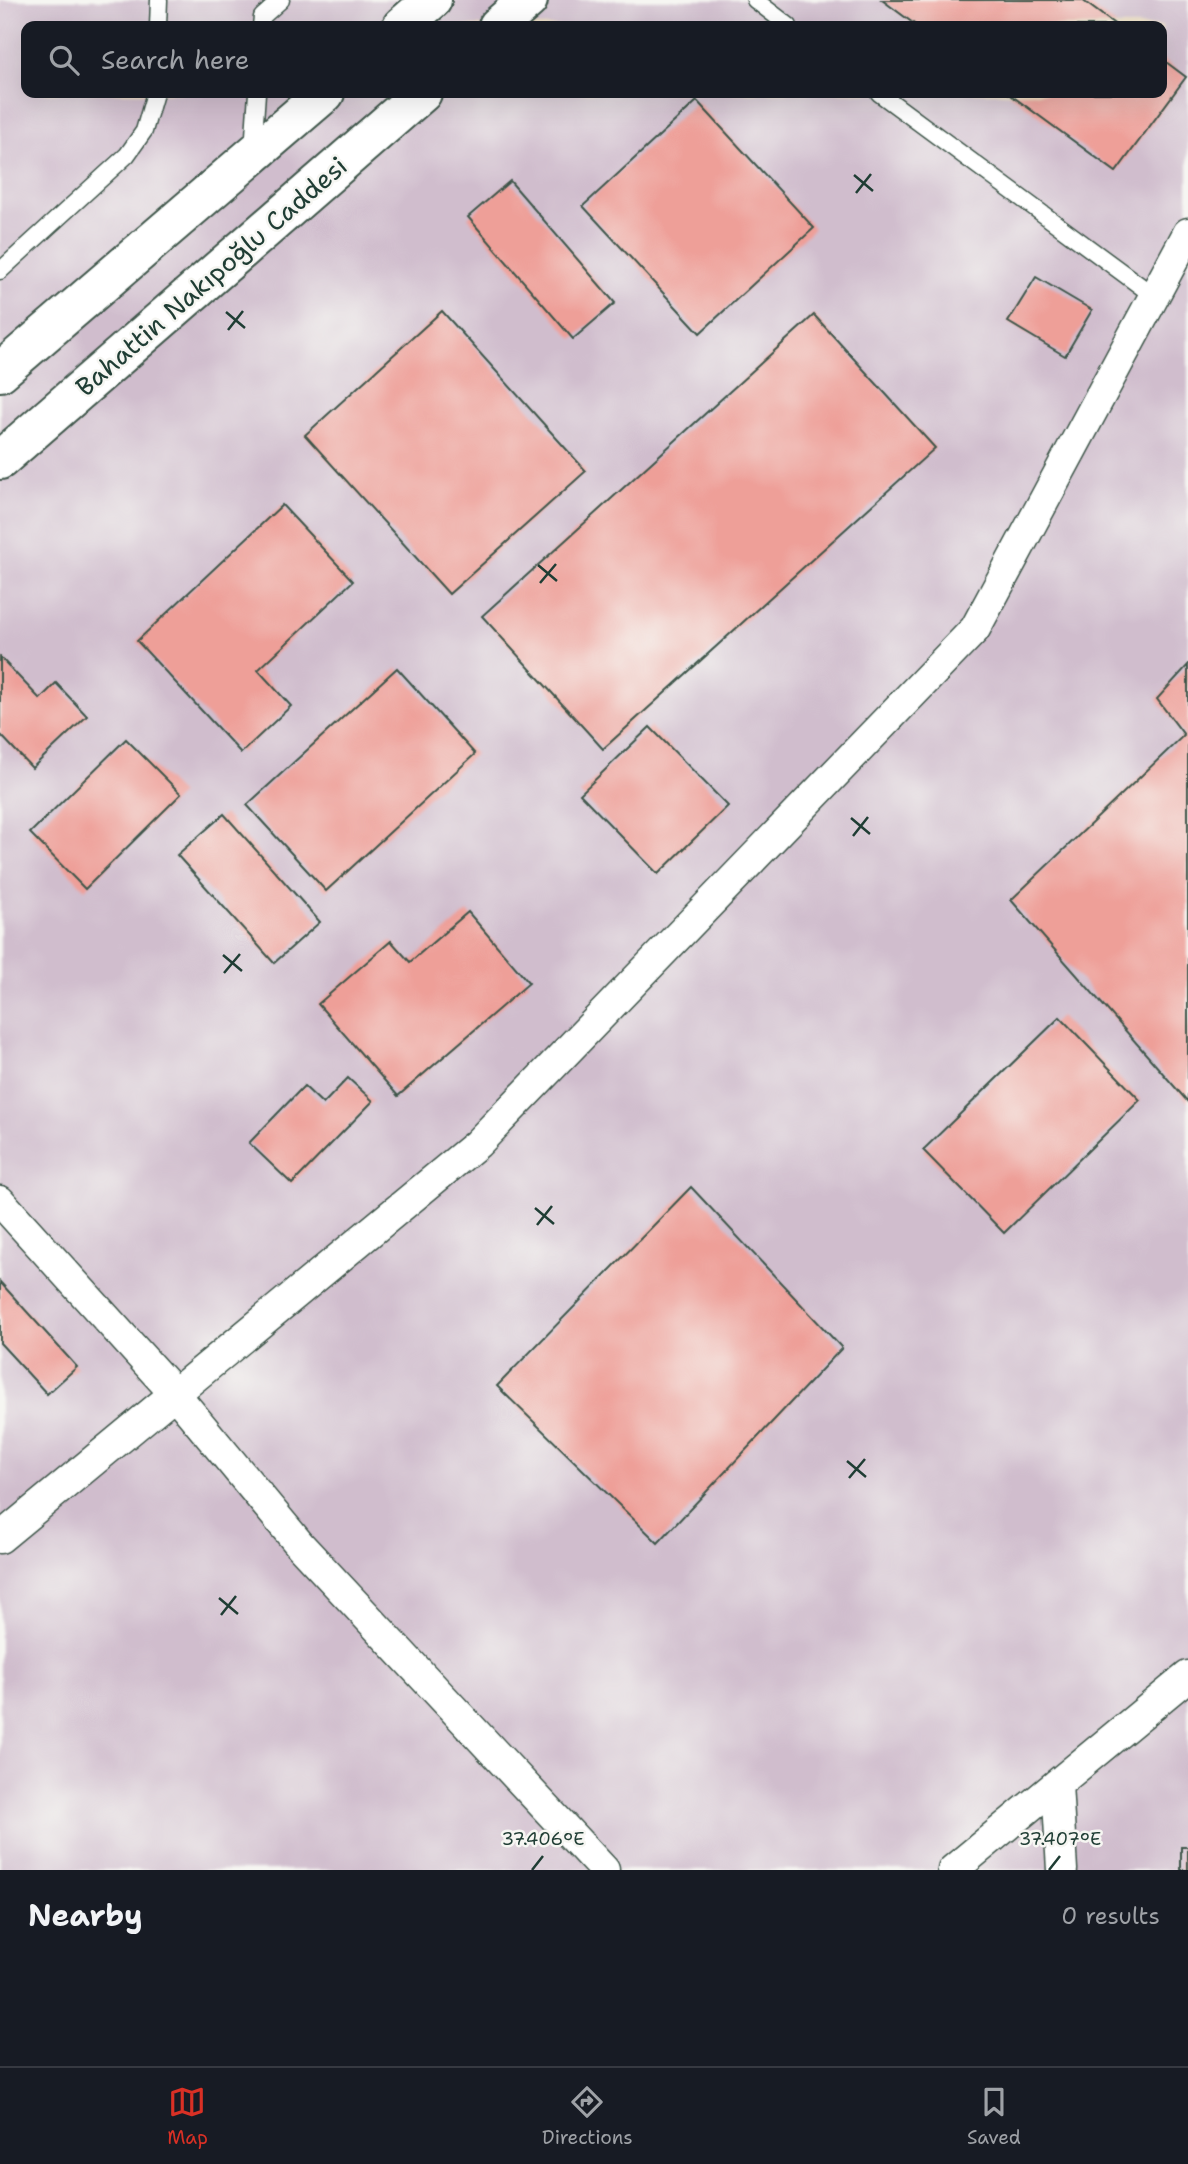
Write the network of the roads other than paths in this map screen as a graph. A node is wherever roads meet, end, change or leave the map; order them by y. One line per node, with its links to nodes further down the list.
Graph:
1 (159, 0): 6 (lane)
2 (281, 0): 7 (lane)
3 (432, 0): 8 (main road)
4 (528, 0): 9 (main road)
5 (755, 0): 10 (lane)
6 (158, 21)
7 (262, 21)
8 (408, 21)
9 (504, 21)
10 (782, 21)
11 (155, 98): 18 (lane)
12 (257, 98): 16 (lane)
13 (319, 98): 16 (main road)
14 (416, 98): 21 (main road, Bahattin Nakıpoğlu Caddesi)
15 (885, 98): 19 (lane)
16 (253, 155): 20 (main road)
17 (1188, 233): 19 (street)
18 (0, 271)
19 (1154, 296): 23 (street)
20 (0, 372)
21 (0, 460)
22 (0, 1201): 23 (street)
23 (175, 1394): 24 (street); 27 (street)
24 (0, 1538)
25 (1188, 1676): 26 (street)
26 (1057, 1784): 28 (street); 29 (street)
27 (604, 1870)
28 (953, 1870)
29 (1062, 1870)

